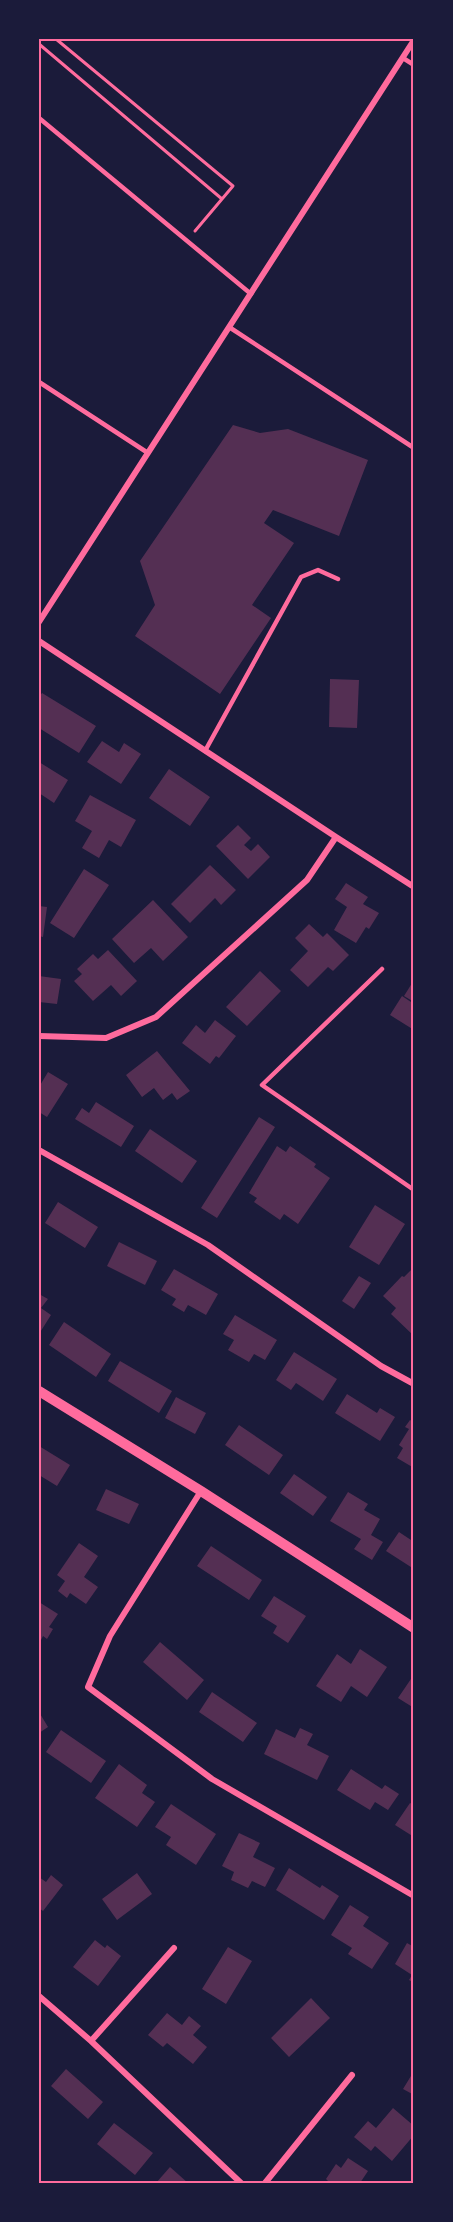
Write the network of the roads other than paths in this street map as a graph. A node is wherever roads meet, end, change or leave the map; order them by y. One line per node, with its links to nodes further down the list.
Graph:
1 (414, 40): 2 (street)
2 (403, 58): 3 (lane); 5 (street)
3 (414, 65)
4 (39, 118): 5 (lane)
5 (251, 294): 6 (street)
6 (229, 327): 8 (lane); 9 (street)
7 (39, 382): 9 (lane)
8 (414, 448)
9 (148, 453): 11 (street)
10 (338, 579): 13 (lane)
11 (39, 622)
12 (39, 641): 13 (street)
13 (205, 751): 14 (street)
14 (336, 837): 15 (street); 17 (street)
15 (414, 886)
16 (382, 969): 19 (lane)
17 (39, 1036)
18 (39, 1150): 20 (street)
19 (414, 1190)
20 (414, 1384)
21 (39, 1392): 22 (street)
22 (201, 1491): 23 (street); 24 (street)
23 (414, 1628)
24 (414, 1896)
25 (174, 1948): 27 (street)
26 (39, 1996): 27 (street)
27 (91, 2041): 29 (street)
28 (352, 2075): 30 (street)
29 (241, 2183)
30 (265, 2183)

